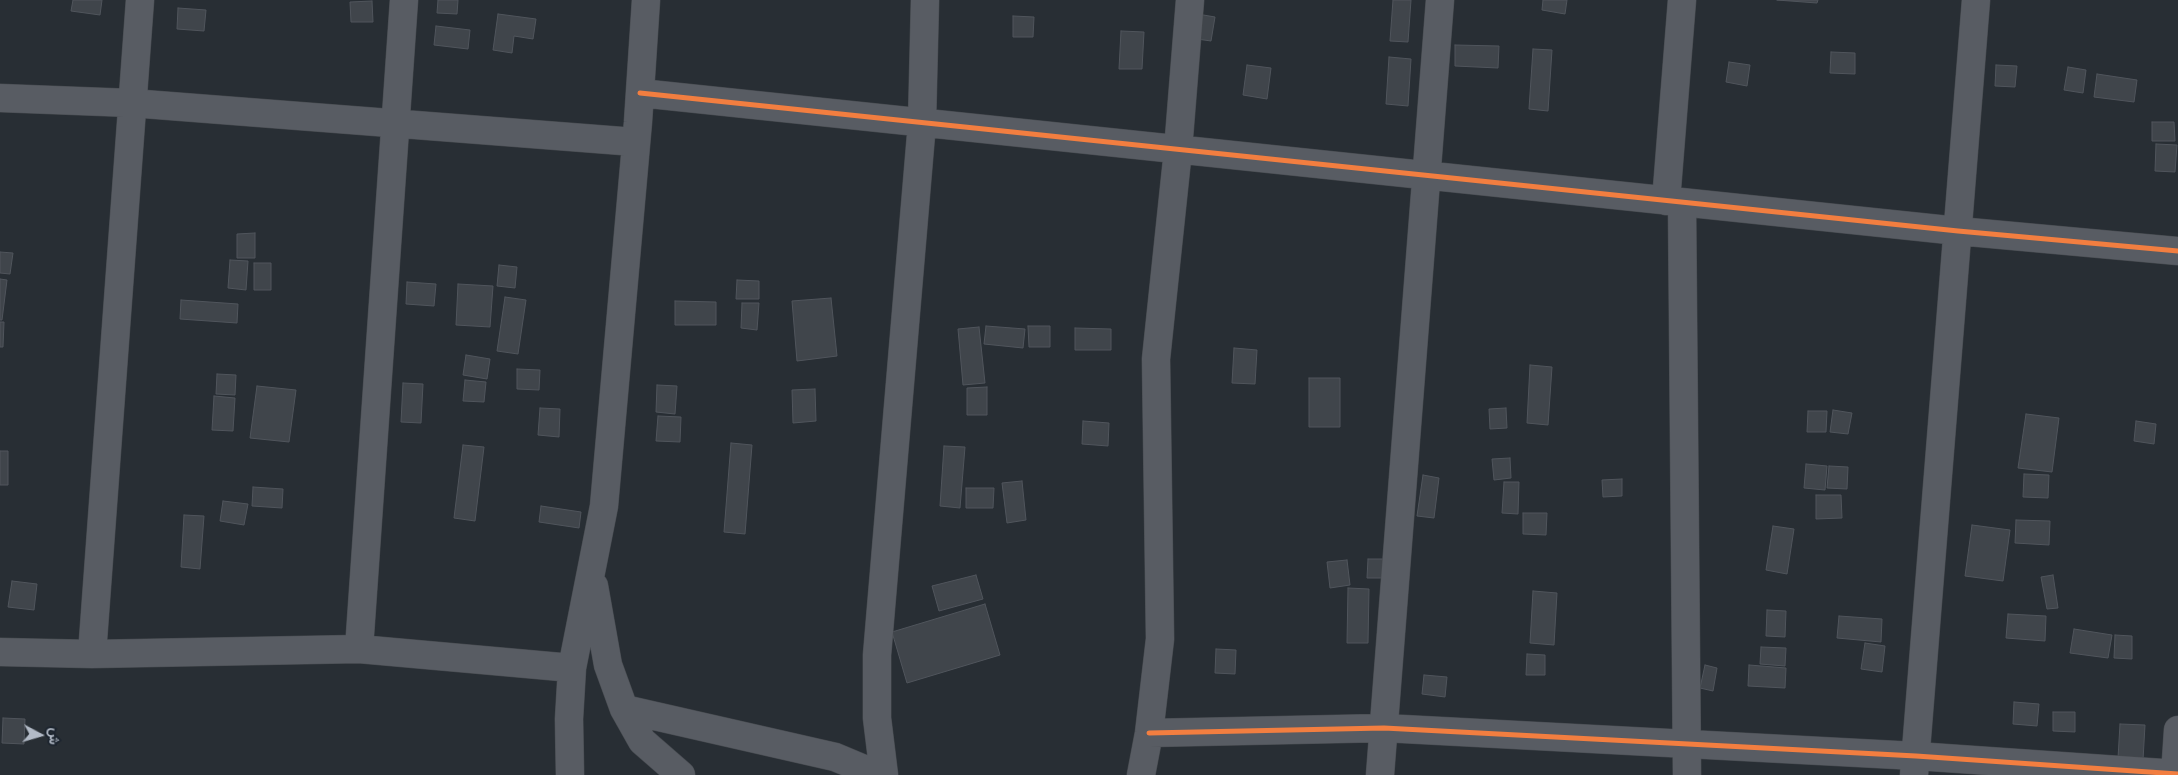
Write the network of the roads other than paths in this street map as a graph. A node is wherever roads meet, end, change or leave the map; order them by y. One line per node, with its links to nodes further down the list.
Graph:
1 (140, 0): 11 (street)
2 (404, 0): 13 (street)
3 (646, 0): 9 (street)
4 (925, 0): 12 (street)
5 (1190, 0): 15 (street)
6 (1440, 0): 16 (street)
7 (1682, 0): 17 (street)
8 (1976, 0): 18 (street)
9 (640, 94): 12 (street); 14 (street)
10 (0, 98): 11 (street)
11 (131, 103): 13 (street); 23 (street)
12 (922, 123): 15 (street); 35 (street)
13 (395, 124): 14 (street); 21 (street)
14 (635, 142): 20 (street)
15 (1178, 150): 16 (street); 28 (street)
16 (1427, 176): 17 (street); 26 (street)
17 (1674, 202): 18 (street); 29 (street)
18 (1958, 232): 19 (street); 30 (street)
19 (2178, 251)
20 (591, 569): 24 (street); 25 (street)
21 (359, 649): 23 (street); 24 (street)
22 (0, 652): 23 (street)
23 (92, 654)
24 (572, 668): 32 (street)
25 (624, 710): 33 (street); 34 (street)
26 (1384, 728): 28 (street); 29 (street); 37 (street)
27 (2178, 730): 31 (street)
28 (1149, 733): 36 (street)
29 (1687, 743): 30 (street); 38 (street)
30 (1915, 765): 31 (street)
31 (2176, 774)
32 (570, 775)
33 (681, 775)
34 (878, 775)
35 (884, 775)
36 (1141, 775)
37 (1380, 775)
38 (1687, 775)

